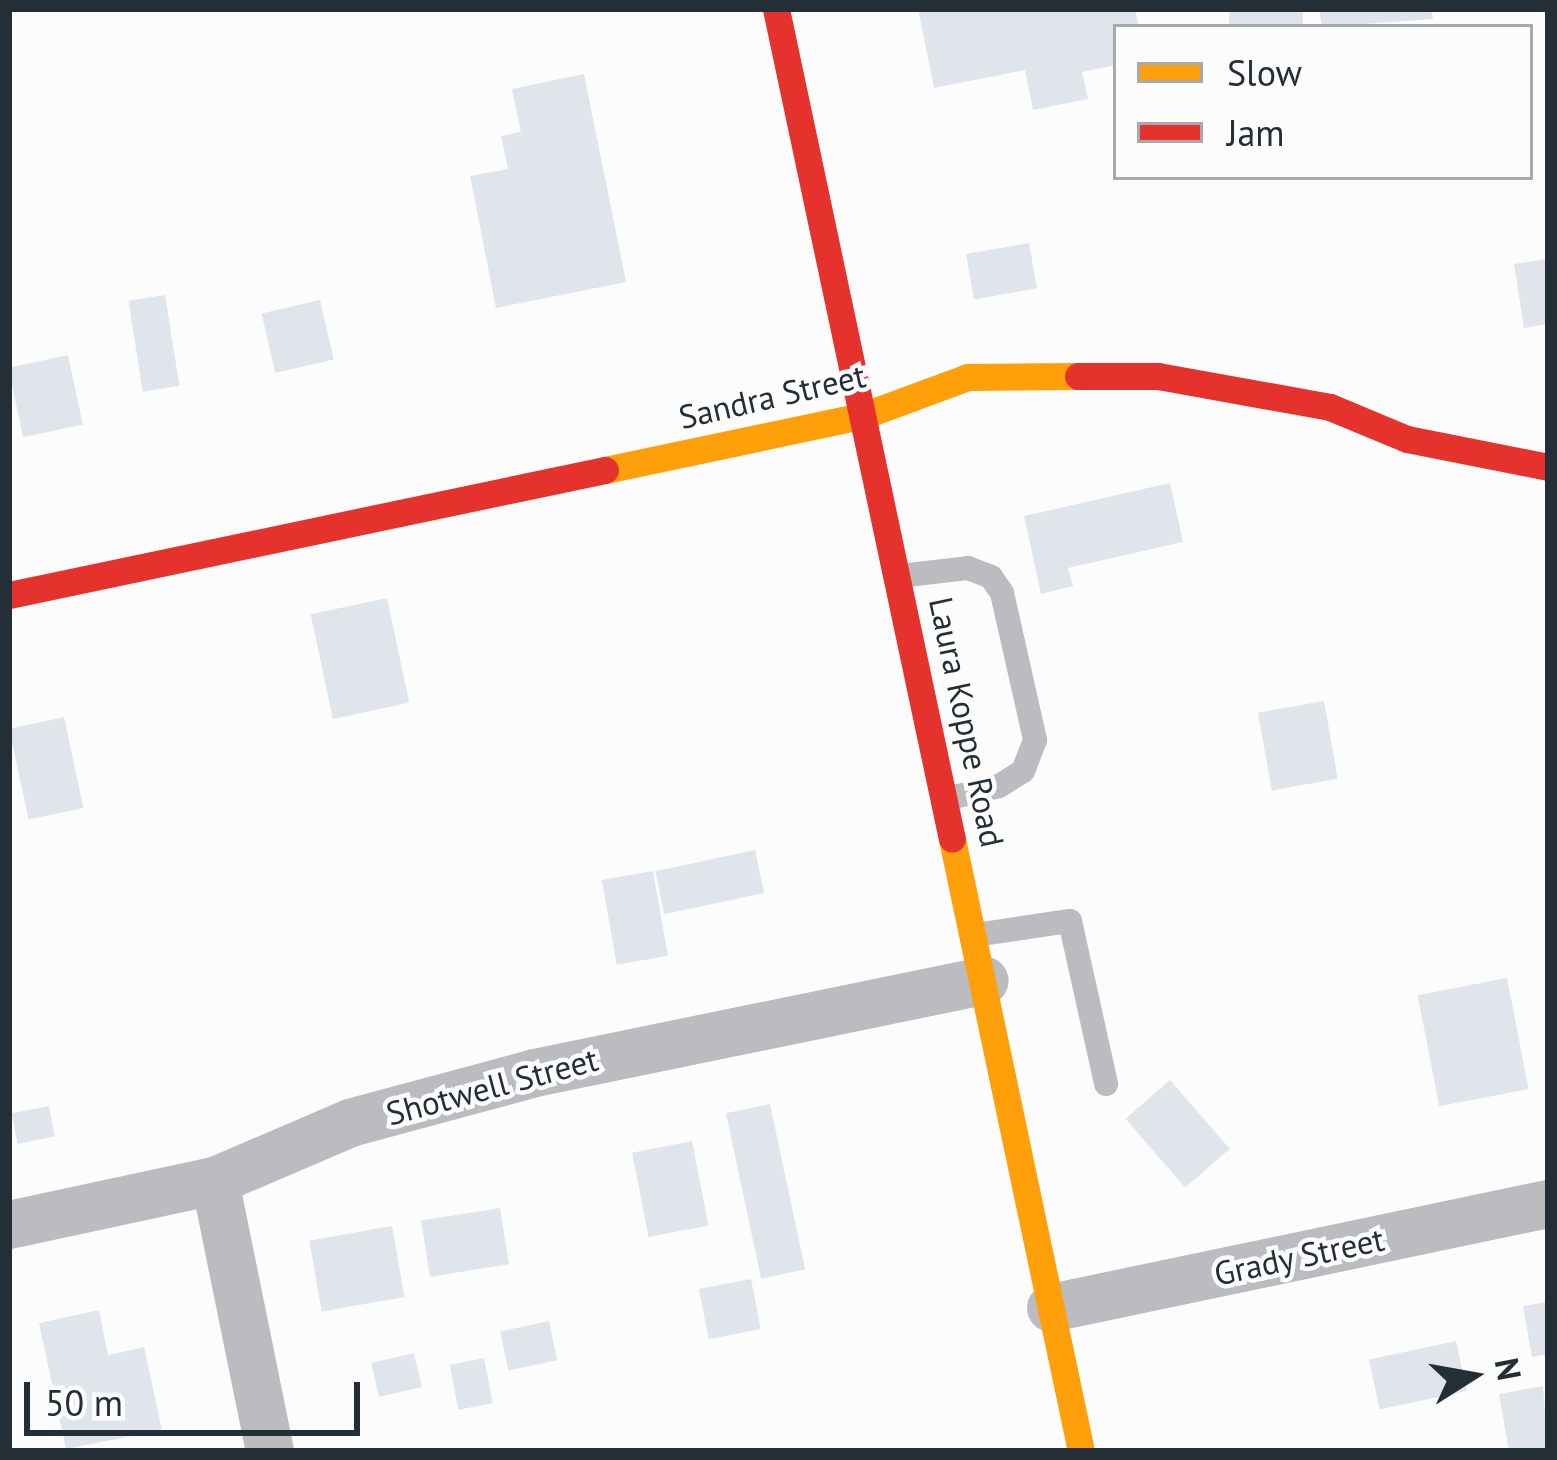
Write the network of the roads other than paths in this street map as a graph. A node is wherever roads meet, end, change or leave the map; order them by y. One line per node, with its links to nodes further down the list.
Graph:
1 (776, 9): 2 (street, Laura Koppe Road)
2 (865, 415): 3 (street, Sandra Street); 4 (street, Laura Koppe Road); 5 (street, Sandra Street)
3 (1548, 467)
4 (899, 576): 6 (street, Laura Koppe Road); 6 (lane)
5 (9, 595)
6 (946, 799): 7 (street, Laura Koppe Road)
7 (980, 958): 8 (lane); 9 (street, Shotwell Street); 12 (street, Laura Koppe Road)
8 (1106, 1084)
9 (215, 1180): 11 (street, Shotwell Street); 13 (street)
10 (1548, 1204): 12 (street, Grady Street)
11 (9, 1225)
12 (1051, 1308): 14 (street, Laura Koppe Road)
13 (270, 1451)
14 (1081, 1451)

